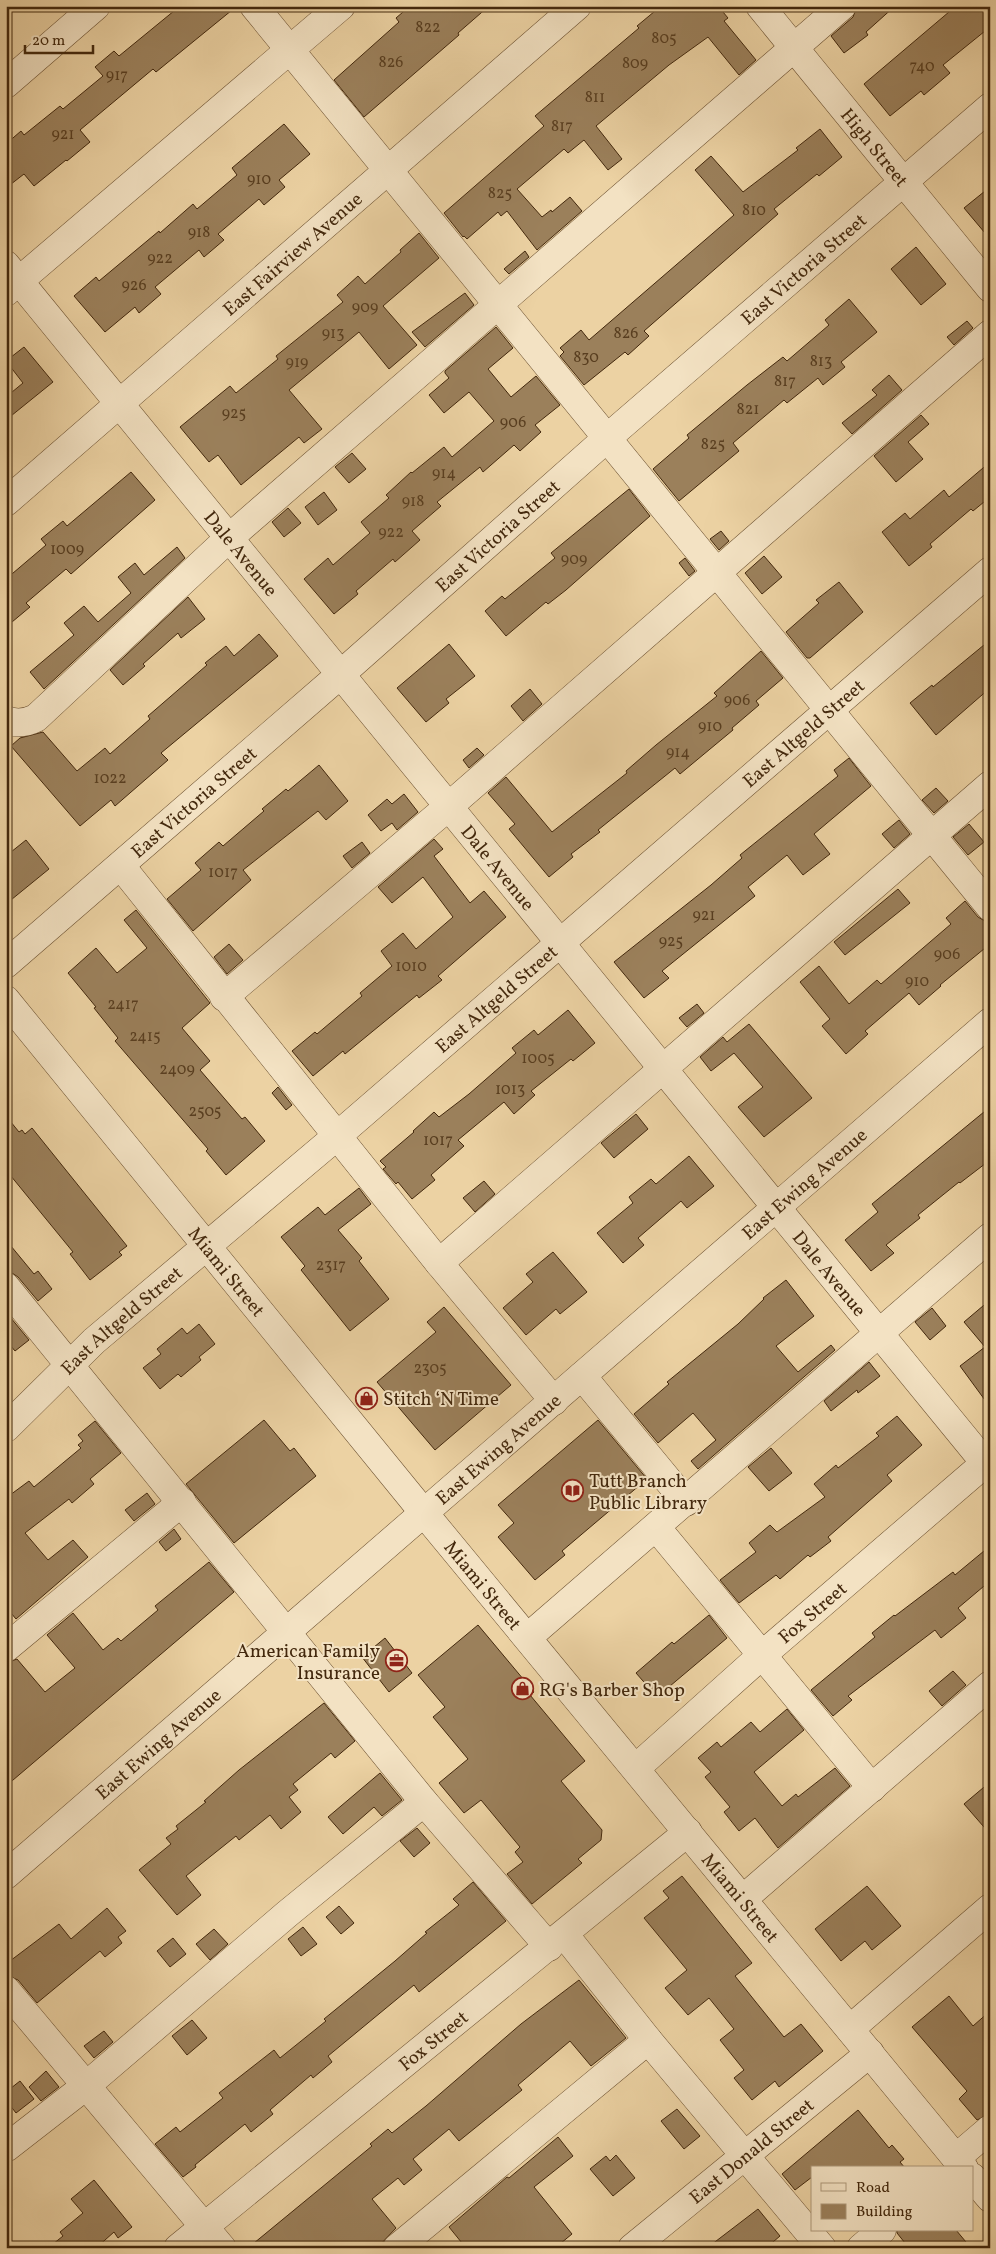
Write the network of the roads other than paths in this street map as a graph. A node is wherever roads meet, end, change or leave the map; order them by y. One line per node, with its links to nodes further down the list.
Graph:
1 (96, 6): 9 (street)
2 (254, 6): 8 (street)
3 (341, 6): 8 (street)
4 (577, 6): 11 (street, East Fairview Avenue)
5 (760, 6): 7 (street, High Street)
6 (842, 6): 7 (street)
7 (794, 48): 12 (street, High Street); 15 (street)
8 (290, 51): 11 (street); 13 (street)
9 (6, 84)
10 (990, 107): 12 (street, East Victoria Street)
11 (387, 169): 15 (street); 17 (street, East Fairview Avenue)
12 (904, 182): 14 (street, High Street); 18 (street, East Victoria Street)
13 (10, 279): 17 (street, Dale Avenue)
14 (990, 288)
15 (496, 304): 18 (street); 20 (street)
16 (990, 334): 22 (street)
17 (119, 403): 19 (street, East Fairview Avenue); 20 (street, Dale Avenue)
18 (606, 439): 22 (street); 23 (street, East Victoria Street)
19 (6, 502)
20 (229, 538): 23 (street, Dale Avenue); 25 (street)
21 (990, 571): 24 (street, East Altgeld Street)
22 (716, 572): 24 (street); 27 (street)
23 (341, 674): 27 (street, Dale Avenue); 29 (street, East Victoria Street)
24 (829, 710): 28 (street); 31 (street, East Altgeld Street)
25 (6, 720)
26 (990, 785): 28 (street)
27 (448, 807): 31 (street, Dale Avenue); 33 (street)
28 (930, 836): 30 (street); 36 (street)
29 (121, 866): 32 (street, East Victoria Street); 33 (street)
30 (990, 906)
31 (560, 943): 36 (street, Dale Avenue); 37 (street, East Altgeld Street)
32 (6, 964)
33 (224, 997): 37 (street)
34 (6, 1000): 40 (street, Miami Street)
35 (990, 1022): 38 (street, East Ewing Avenue)
36 (662, 1069): 38 (street, Dale Avenue); 41 (street)
37 (337, 1136): 40 (street, East Altgeld Street); 41 (street)
38 (775, 1209): 43 (street, Dale Avenue); 45 (street, East Ewing Avenue)
39 (990, 1238): 43 (street)
40 (207, 1247): 44 (street, East Altgeld Street); 51 (street, Miami Street)
41 (440, 1263): 46 (street)
42 (6, 1286): 44 (street)
43 (878, 1333): 48 (street, Dale Avenue); 50 (street)
44 (70, 1365): 47 (street, East Altgeld Street); 49 (street)
45 (582, 1376): 46 (street, East Ewing Avenue); 50 (street)
46 (554, 1401): 51 (street, East Ewing Avenue)
47 (6, 1428)
48 (988, 1464): 56 (street, Fox Street)
49 (182, 1502): 53 (street); 55 (street)
50 (686, 1502): 52 (street)
51 (424, 1513): 53 (street, East Ewing Avenue); 54 (street, Miami Street)
52 (656, 1527): 54 (street); 56 (street)
53 (287, 1632): 60 (street); 62 (street, East Ewing Avenue)
54 (528, 1637): 58 (street, Miami Street)
55 (6, 1648)
56 (761, 1656): 58 (street, Fox Street); 59 (street)
57 (990, 1685): 59 (street)
58 (636, 1768): 61 (street, Miami Street)
59 (872, 1788): 63 (street)
60 (424, 1802): 65 (street); 70 (street)
61 (688, 1832): 63 (street, Miami Street); 65 (street, Fox Street)
62 (6, 1875)
63 (743, 1898): 67 (street, Miami Street)
64 (986, 1918): 67 (street)
65 (556, 1940): 68 (street); 78 (street, Fox Street)
66 (6, 1990): 70 (street)
67 (850, 2028): 69 (street, Miami Street)
68 (648, 2040): 73 (street); 82 (street)
69 (870, 2053): 73 (street, East Donald Street); 74 (street, Miami Street)
70 (86, 2085): 72 (street); 78 (street)
71 (990, 2129): 75 (street)
72 (6, 2148)
73 (745, 2156): 83 (street, East Donald Street); 84 (street)
74 (961, 2166)
75 (963, 2166)
76 (974, 2180): 77 (street, Miami Street)
77 (990, 2198)
78 (204, 2227): 80 (street, Fox Street); 81 (street)
79 (880, 2232): 85 (street)
80 (178, 2248)
81 (222, 2248)
82 (397, 2248)
83 (632, 2248)
84 (822, 2248)
85 (861, 2248)

